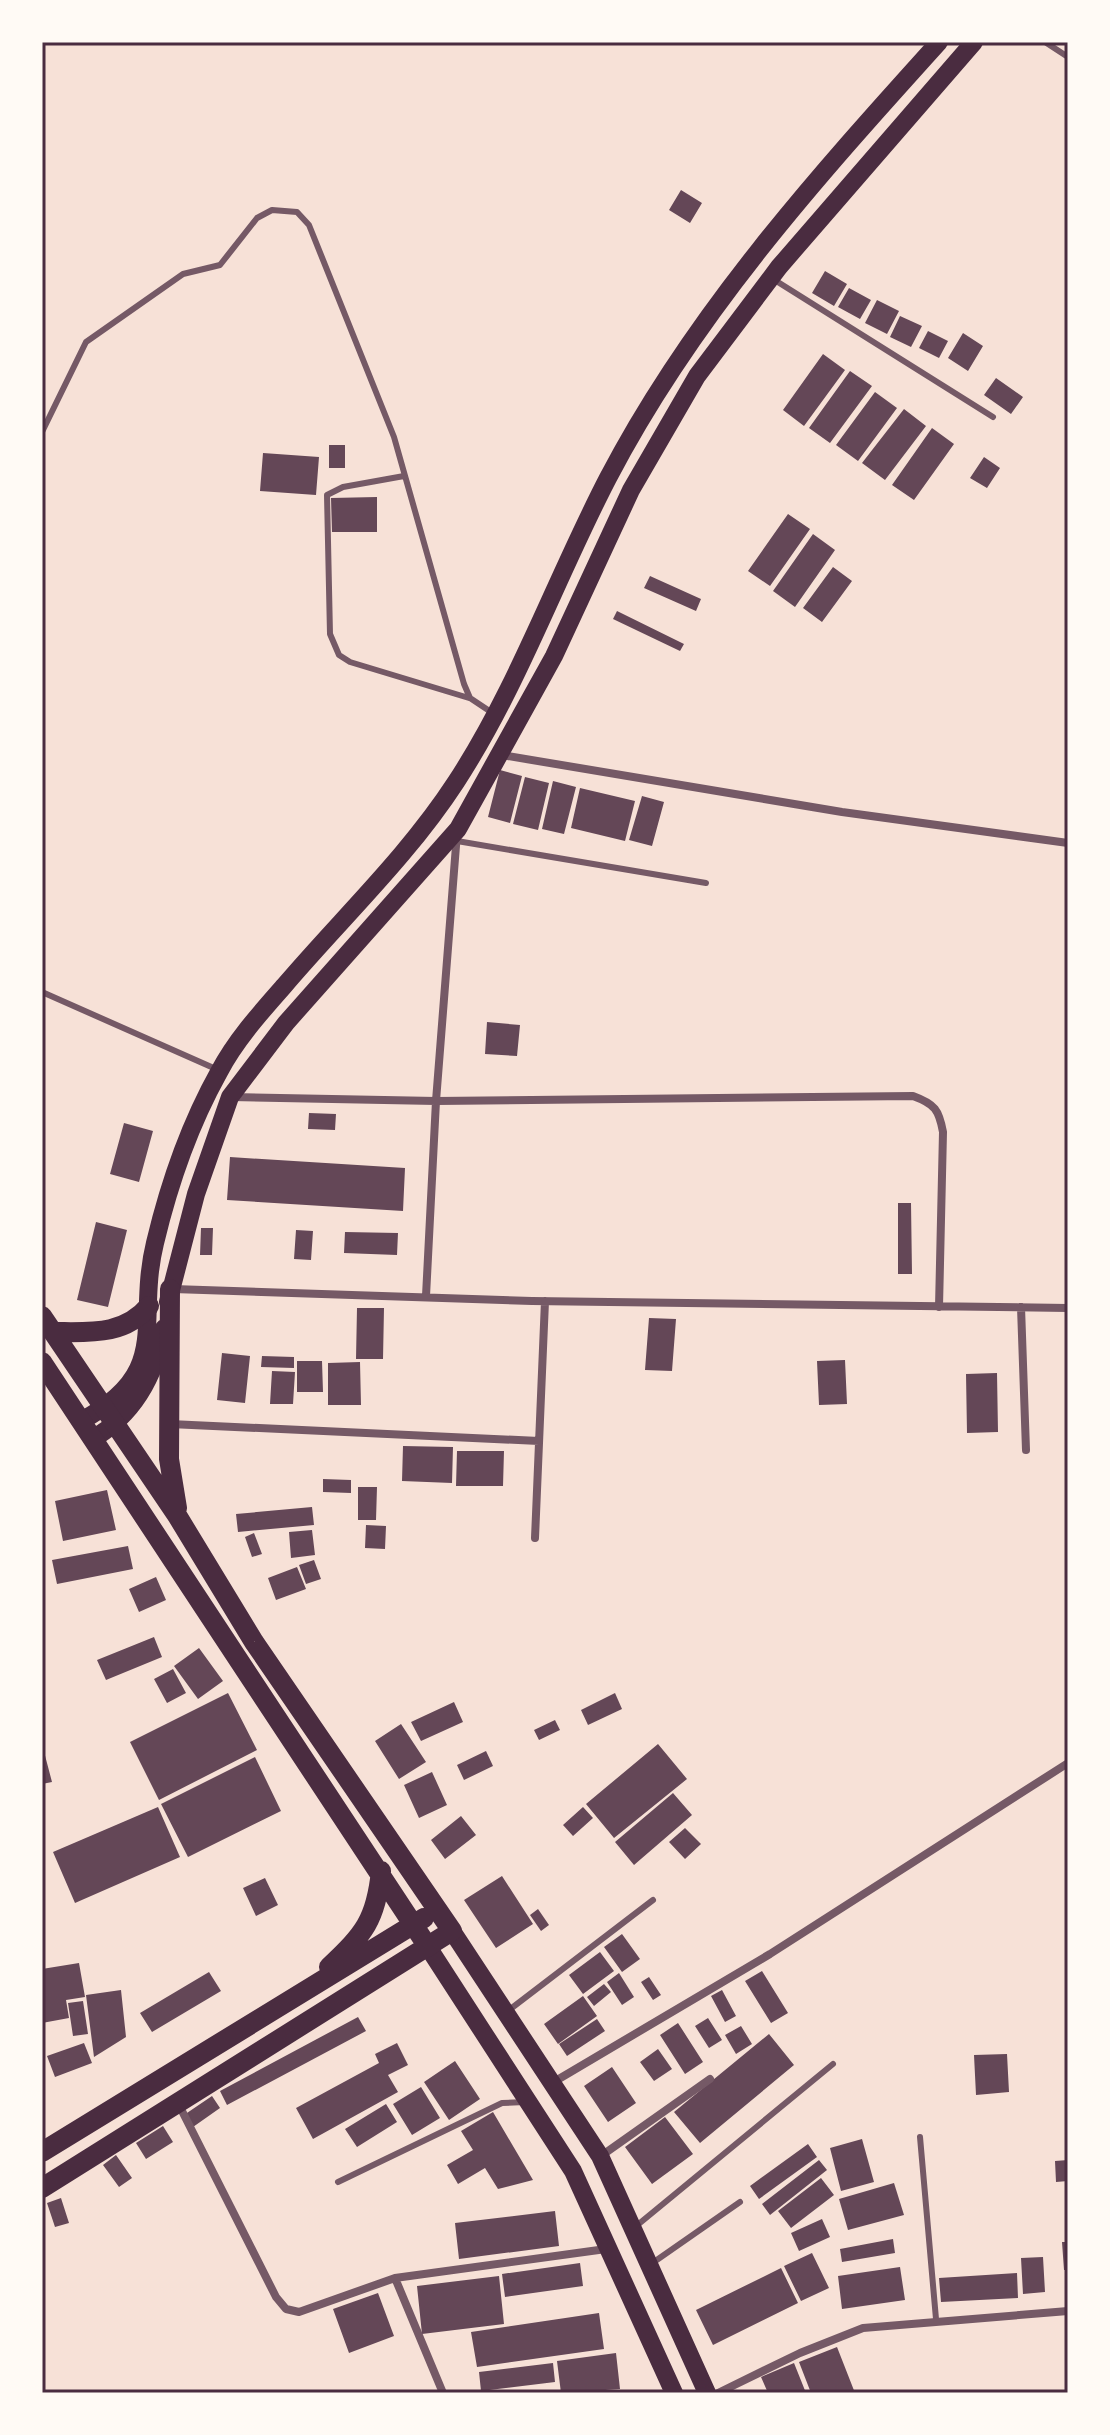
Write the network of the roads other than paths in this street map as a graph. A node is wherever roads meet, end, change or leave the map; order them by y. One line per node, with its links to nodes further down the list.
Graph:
1 (939, 42): 10 (main road)
2 (974, 42): 5 (main road)
3 (1045, 42): 4 (lane)
4 (1068, 57)
5 (771, 278): 6 (lane); 11 (main road)
6 (993, 417)
7 (42, 432): 8 (lane)
8 (404, 476): 9 (lane); 9 (lane)
9 (470, 698): 10 (lane)
10 (494, 714): 16 (main road)
11 (502, 755): 12 (main road); 13 (street)
12 (457, 835): 14 (lane); 17 (main road); 18 (street)
13 (1068, 843)
14 (706, 883)
15 (42, 992): 16 (lane)
16 (219, 1070): 22 (main road)
17 (230, 1097): 18 (street); 19 (main road)
18 (436, 1101): 20 (street); 23 (street)
19 (170, 1289): 20 (street); 28 (main road); 30 (highway)
20 (426, 1296): 21 (street)
21 (545, 1301): 23 (street); 32 (street)
22 (149, 1306): 26 (highway); 28 (main road)
23 (939, 1307): 24 (street)
24 (1021, 1307): 25 (street); 33 (street)
25 (1068, 1308)
26 (48, 1324): 28 (highway)
27 (42, 1362): 29 (highway)
28 (110, 1416): 29 (main road); 31 (main road); 34 (highway)
29 (81, 1421): 31 (highway)
30 (170, 1424): 32 (street); 34 (highway)
31 (93, 1439): 37 (highway)
32 (539, 1441): 35 (street)
33 (1026, 1450)
34 (178, 1517): 39 (highway)
35 (535, 1538)
36 (1068, 1763): 47 (street)
37 (381, 1871): 40 (highway); 43 (highway)
38 (653, 1900): 44 (lane)
39 (438, 1909): 40 (highway); 41 (highway)
40 (415, 1925): 42 (highway); 43 (highway)
41 (452, 1931): 42 (highway); 44 (main road)
42 (428, 1947): 48 (main road); 49 (highway)
43 (297, 1997): 51 (highway)
44 (506, 2012): 47 (main road)
45 (833, 2064): 56 (lane)
46 (710, 2079): 52 (street)
47 (552, 2083): 52 (main road)
48 (529, 2102): 53 (lane); 57 (main road)
49 (179, 2105): 54 (highway); 59 (street)
50 (920, 2137): 61 (lane)
51 (42, 2152)
52 (600, 2156): 56 (main road)
53 (338, 2182)
54 (42, 2188)
55 (740, 2202): 58 (lane)
56 (634, 2227): 58 (main road)
57 (611, 2248): 59 (street); 63 (main road)
58 (651, 2264): 64 (main road)
59 (395, 2278): 62 (street)
60 (1068, 2311): 61 (street)
61 (936, 2319): 65 (street)
62 (443, 2393)
63 (674, 2393)
64 (707, 2393)
65 (718, 2393)

